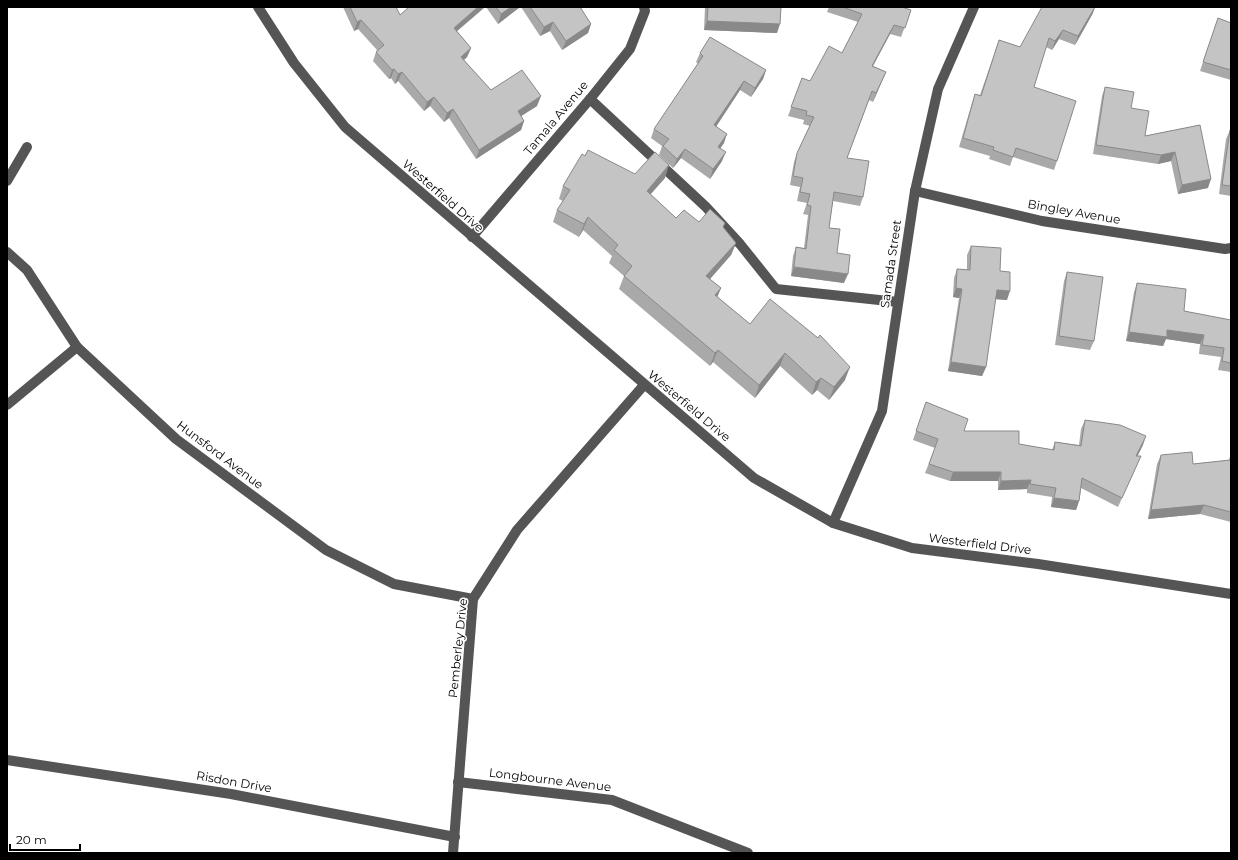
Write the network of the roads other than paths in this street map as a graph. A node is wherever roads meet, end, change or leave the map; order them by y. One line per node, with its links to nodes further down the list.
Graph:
1 (258, 7): 8 (street, Westerfield Drive)
2 (644, 7): 4 (street, Tamala Avenue)
3 (974, 7): 7 (street, Samada Street)
4 (590, 99): 8 (street, Tamala Avenue); 11 (street)
5 (27, 147): 6 (street)
6 (7, 181)
7 (914, 191): 9 (street, Bingley Avenue); 11 (street, Samada Street)
8 (472, 237): 13 (street, Westerfield Drive)
9 (1231, 248)
10 (7, 252): 12 (street, Hunsford Avenue)
11 (898, 302): 15 (street, Samada Street)
12 (77, 347): 14 (street); 17 (street, Hunsford Avenue)
13 (644, 385): 15 (street, Westerfield Drive); 17 (street, Pemberley Drive)
14 (7, 405)
15 (833, 523): 16 (street, Westerfield Drive)
16 (1231, 594)
17 (473, 599): 19 (street, Pemberley Drive)
18 (7, 760): 20 (street, Risdon Drive)
19 (458, 782): 20 (street, Pemberley Drive); 22 (street, Longbourne Avenue)
20 (454, 837): 21 (street, Pemberley Drive)
21 (453, 853)
22 (748, 853)

